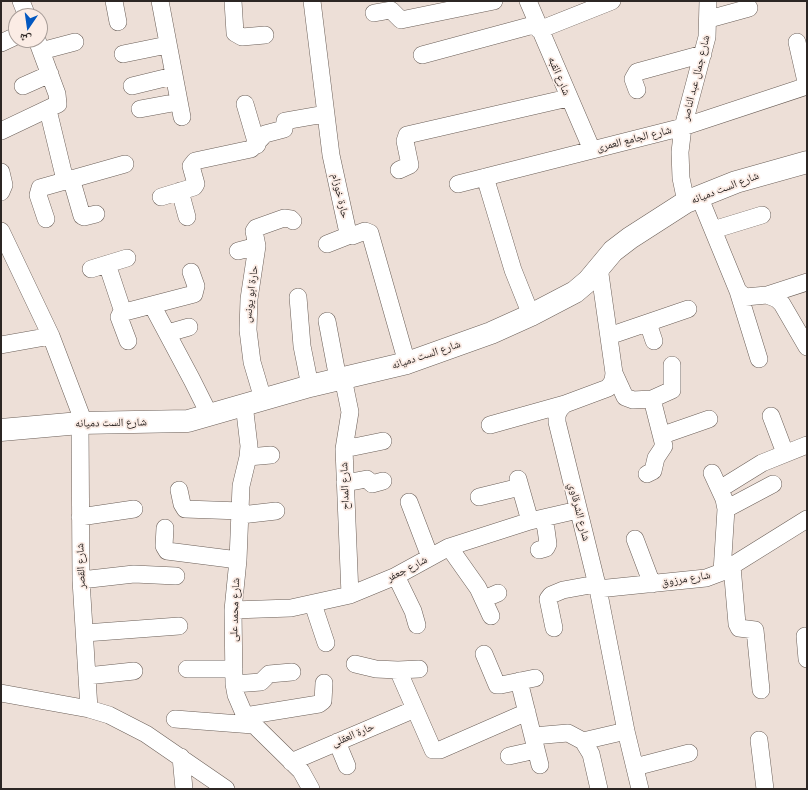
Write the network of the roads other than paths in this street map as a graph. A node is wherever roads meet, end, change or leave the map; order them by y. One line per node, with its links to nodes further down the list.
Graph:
1 (114, 1): 13 (street)
2 (160, 1): 19 (street)
3 (233, 1): 15 (street)
4 (312, 1): 34 (street, حارة خوزام)
5 (494, 1): 11 (street)
6 (528, 1): 14 (street, شارع القبه)
7 (612, 1): 9 (street)
8 (708, 1): 12 (street, شارع جمال عبد الناصر)
9 (588, 5): 14 (street)
10 (749, 8): 12 (street)
11 (374, 14)
12 (709, 19): 22 (street, شارع جمال عبد الناصر)
13 (118, 22)
14 (538, 26): 23 (street); 30 (street, شارع القبه)
15 (265, 35)
16 (75, 42): 18 (street)
17 (796, 42): 28 (street)
18 (48, 44)
19 (167, 45): 21 (street); 25 (street)
20 (40, 48): 24 (street)
21 (123, 54)
22 (703, 54): 29 (street); 35 (street, شارع جمال عبد الناصر)
23 (422, 55)
24 (50, 74): 26 (street); 33 (street)
25 (173, 76): 27 (street); 32 (street)
26 (23, 86)
27 (132, 86)
28 (807, 86): 35 (street, شارع الجامع العمرى)
29 (637, 90)
30 (568, 98): 38 (street, شارع القبه); 41 (street)
31 (245, 104): 37 (street)
32 (140, 109)
33 (48, 110): 36 (street); 44 (street)
34 (325, 114): 37 (street); 57 (street, حارة خوزام)
35 (683, 127): 38 (street, شارع الجامع العمرى); 49 (street, شارع جمال عبد الناصر)
36 (1, 131)
37 (257, 145): 46 (street)
38 (592, 150): 43 (street, شارع الجامع العمرى)
39 (807, 162): 49 (street, شارع الست دميانه)
40 (125, 164): 44 (street)
41 (399, 170)
42 (1, 172): 47 (street)
43 (485, 177): 45 (street, شارع الجامع العمرى); 71 (street)
44 (68, 179): 50 (street); 53 (street)
45 (458, 184)
46 (180, 191): 48 (street); 52 (street)
47 (1, 192)
48 (161, 197)
49 (693, 199): 55 (street, شارع جمال عبد الناصر); 62 (street, شارع الست دميانه)
50 (96, 214)
51 (762, 215): 55 (street)
52 (187, 217)
53 (46, 219)
54 (293, 221): 59 (street, حارة ابو يونس)
55 (714, 230): 65 (street, شارع جمال عبد الناصر)
56 (1, 231): 76 (street, شارع القصر)
57 (350, 235): 58 (street); 83 (street)
58 (327, 244)
59 (257, 246): 60 (street); 89 (street, حارة ابو يونس)
60 (238, 251)
61 (127, 258): 70 (street)
62 (599, 267): 71 (street, شارع الست دميانه); 77 (street)
63 (191, 272): 68 (street)
64 (807, 282): 66 (street)
65 (738, 291): 66 (street); 82 (street, شارع جمال عبد الناصر)
66 (766, 295): 81 (street)
67 (298, 297): 87 (street)
68 (152, 305): 70 (street); 75 (street)
69 (688, 310): 73 (street)
70 (123, 312): 78 (street)
71 (531, 315): 83 (street, شارع الست دميانه)
72 (327, 321): 86 (street, شارع المداح)
73 (648, 323): 77 (street); 79 (street)
74 (189, 327): 75 (street)
75 (168, 333): 91 (street)
76 (51, 336): 80 (street); 94 (street, شارع القصر)
77 (609, 336): 85 (street)
78 (128, 341)
79 (654, 341)
80 (1, 345)
81 (807, 346)
82 (759, 359)
83 (407, 363): 86 (street, شارع الست دميانه)
84 (672, 365): 88 (street)
85 (614, 373): 88 (street); 90 (street)
86 (340, 379): 87 (street, شارع الست دميانه); 100 (street, شارع المداح)
87 (310, 386): 89 (street, شارع الست دميانه)
88 (652, 399): 97 (street)
89 (254, 402): 91 (street, شارع الست دميانه); 103 (street, شارع محمد على)
90 (565, 404): 95 (street); 114 (street, شارع الشرقاوي)
91 (210, 416): 94 (street, شارع الست دميانه)
92 (771, 416): 101 (street)
93 (709, 419): 97 (street)
94 (82, 423): 96 (street, شارع الست دميانه); 118 (street, شارع القصر)
95 (490, 425)
96 (1, 430)
97 (662, 435): 105 (street)
98 (383, 441): 100 (street)
99 (807, 445): 101 (street)
100 (344, 449): 107 (street, شارع المداح)
101 (785, 453): 109 (street)
102 (271, 455): 103 (street)
103 (248, 457): 117 (street, شارع محمد على)
104 (712, 473): 109 (street)
105 (647, 474)
106 (383, 481): 107 (street)
107 (345, 483): 133 (street, شارع المداح)
108 (773, 484): 115 (street)
109 (720, 489): 115 (street)
110 (179, 490): 117 (street)
111 (479, 497): 120 (street)
112 (409, 502): 125 (street)
113 (134, 509): 118 (street)
114 (578, 510): 120 (street, شارع جعفر); 132 (street, شارع الشرقاوي)
115 (726, 510): 127 (street)
116 (276, 511): 117 (street)
117 (241, 513): 126 (street, شارع محمد على)
118 (80, 517): 130 (street, شارع القصر)
119 (807, 519): 127 (street, شارع مرزوق)
120 (536, 520): 123 (street, شارع جعفر); 124 (street)
121 (165, 528): 126 (street)
122 (635, 539): 131 (street)
123 (449, 547): 125 (street, شارع جعفر); 136 (street)
124 (539, 550)
125 (430, 557): 129 (street, شارع جعفر)
126 (238, 560): 135 (street, شارع محمد على)
127 (727, 569): 131 (street, شارع مرزوق); 154 (street)
128 (176, 576): 130 (street)
129 (396, 576): 133 (street, شارع جعفر); 137 (street)
130 (81, 580): 140 (street, شارع القصر)
131 (652, 584): 132 (street, شارع مرزوق)
132 (597, 587): 139 (street, شارع مرزوق); 161 (street, شارع الشرقاوي)
133 (350, 594): 134 (street, شارع جعفر)
134 (313, 604): 135 (street, شارع جعفر); 142 (street)
135 (233, 610): 152 (street, شارع محمد على)
136 (492, 616)
137 (416, 625)
138 (178, 626): 140 (street)
139 (554, 628)
140 (85, 633): 151 (street, شارع القصر)
141 (805, 636): 144 (street)
142 (326, 642)
143 (484, 654): 158 (street)
144 (807, 659)
145 (355, 664): 148 (street)
146 (187, 669): 152 (street)
147 (419, 669): 148 (street)
148 (398, 670): 157 (street)
149 (134, 671): 151 (street)
150 (292, 672): 152 (street)
151 (87, 676): 156 (street, شارع القصر)
152 (234, 676): 160 (street, شارع محمد على)
153 (324, 683): 160 (street)
154 (761, 690)
155 (1, 693): 156 (street)
156 (89, 709): 168 (street)
157 (415, 709): 158 (street); 164 (street, حارة العقلى)
158 (527, 712): 165 (street)
159 (175, 719): 160 (street)
160 (249, 720): 169 (street, شارع محمد على)
161 (626, 731): 163 (street); 171 (street, شارع الشرقاوي)
162 (759, 740): 177 (street)
163 (583, 741): 165 (street); 175 (street)
164 (337, 742): 169 (street, حارة العقلى); 170 (street)
165 (536, 750): 167 (street)
166 (689, 752): 171 (street)
167 (509, 756)
168 (181, 757): 172 (street); 173 (street)
169 (291, 762): 174 (street, شارع محمد على)
170 (347, 766)
171 (635, 767): 176 (street, شارع الشرقاوي)
172 (184, 789)
173 (226, 789)
174 (311, 789)
175 (599, 789)
176 (640, 789)
177 (765, 789)

